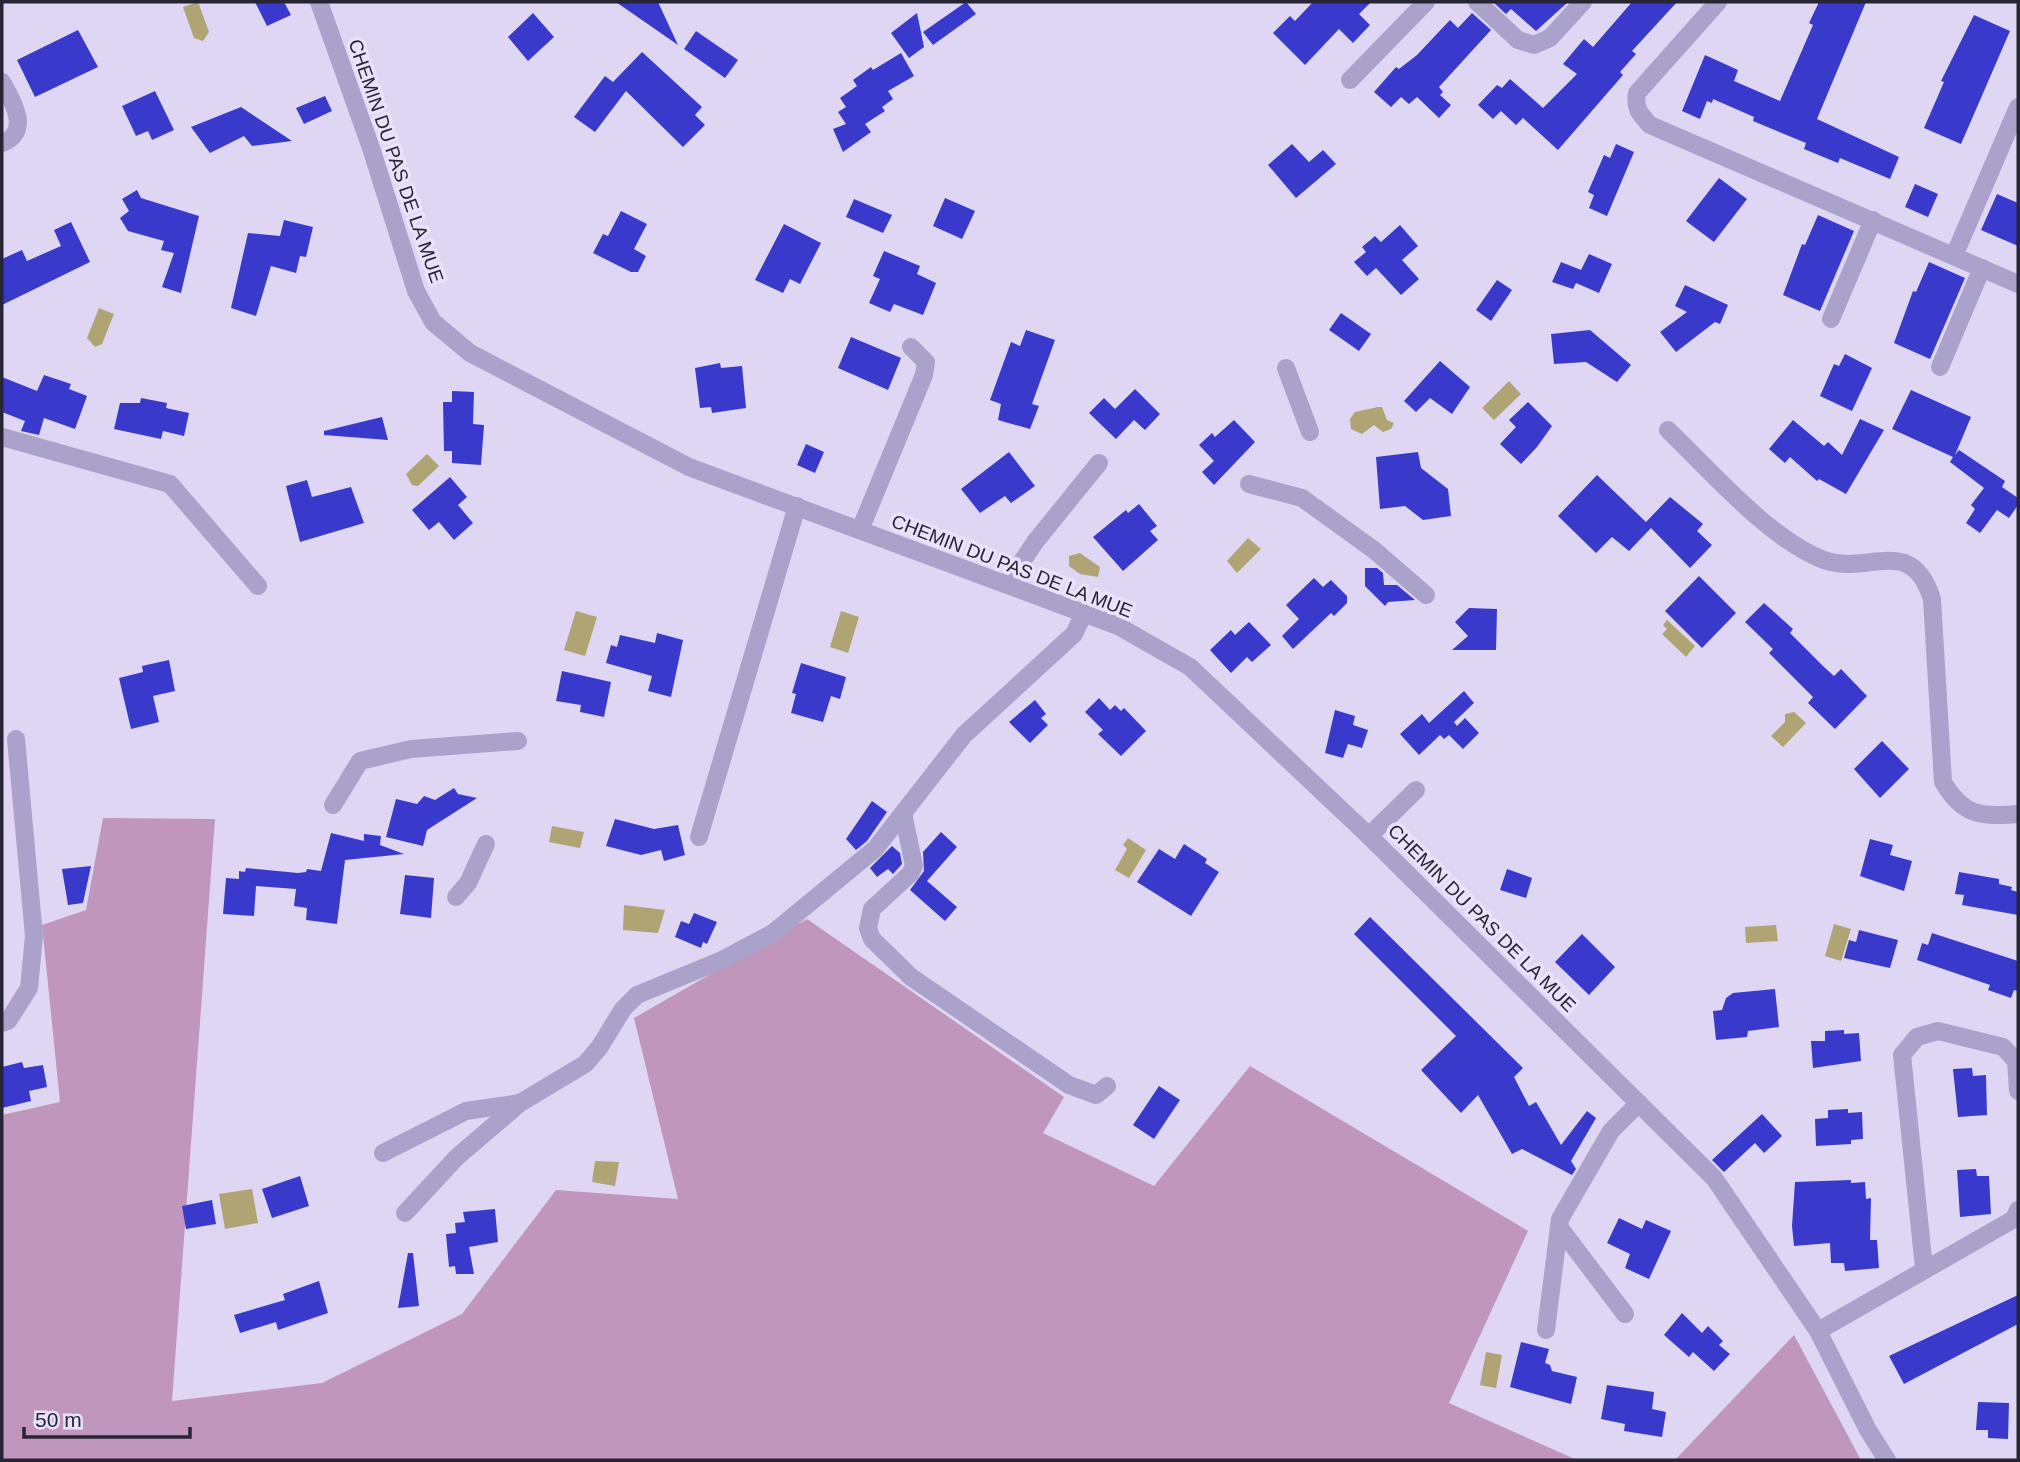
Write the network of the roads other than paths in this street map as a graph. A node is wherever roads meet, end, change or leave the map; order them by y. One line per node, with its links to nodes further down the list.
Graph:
1 (319, 2): 23 (street, CHEMIN DU PAS DE LA MUE)
2 (1426, 2): 6 (street)
3 (1477, 2): 4 (street)
4 (1583, 2)
5 (1718, 2): 10 (street)
6 (1350, 80)
7 (2, 82): 9 (street)
8 (2017, 116): 11 (street)
9 (2, 143)
10 (1872, 220): 11 (street); 14 (street)
11 (1954, 256): 12 (street)
12 (1982, 268): 13 (street); 16 (street)
13 (2018, 284)
14 (1831, 319)
15 (911, 347): 24 (street)
16 (1940, 367)
17 (1286, 368): 19 (street)
18 (1668, 430): 34 (street)
19 (1310, 432)
20 (2, 437): 26 (street)
21 (1099, 463): 25 (street)
22 (1249, 484): 27 (street)
23 (797, 506): 24 (street, CHEMIN DU PAS DE LA MUE); 36 (street)
24 (860, 530): 25 (street, CHEMIN DU PAS DE LA MUE)
25 (1007, 584): 28 (street, CHEMIN DU PAS DE LA MUE)
26 (258, 586)
27 (1426, 594)
28 (1084, 613): 33 (street); 35 (street, CHEMIN DU PAS DE LA MUE)
29 (16, 739): 39 (street)
30 (518, 741): 32 (street)
31 (1416, 790): 35 (street)
32 (333, 805)
33 (903, 813): 40 (street); 42 (street)
34 (2018, 814)
35 (1369, 836): 43 (street, CHEMIN DU PAS DE LA MUE)
36 (699, 837)
37 (485, 844): 38 (street)
38 (456, 897)
39 (2, 1023)
40 (1107, 1086)
41 (2018, 1091): 48 (street)
42 (520, 1103): 44 (street); 46 (street)
43 (1639, 1103): 47 (street); 51 (street, CHEMIN DU PAS DE LA MUE)
44 (383, 1153)
45 (2018, 1210): 48 (street)
46 (405, 1213)
47 (1559, 1227): 49 (street); 50 (street)
48 (1924, 1269): 51 (street)
49 (1625, 1314)
50 (1546, 1330)
51 (1818, 1331): 52 (street, CHEMIN DU PAS DE LA MUE)
52 (1887, 1460)

